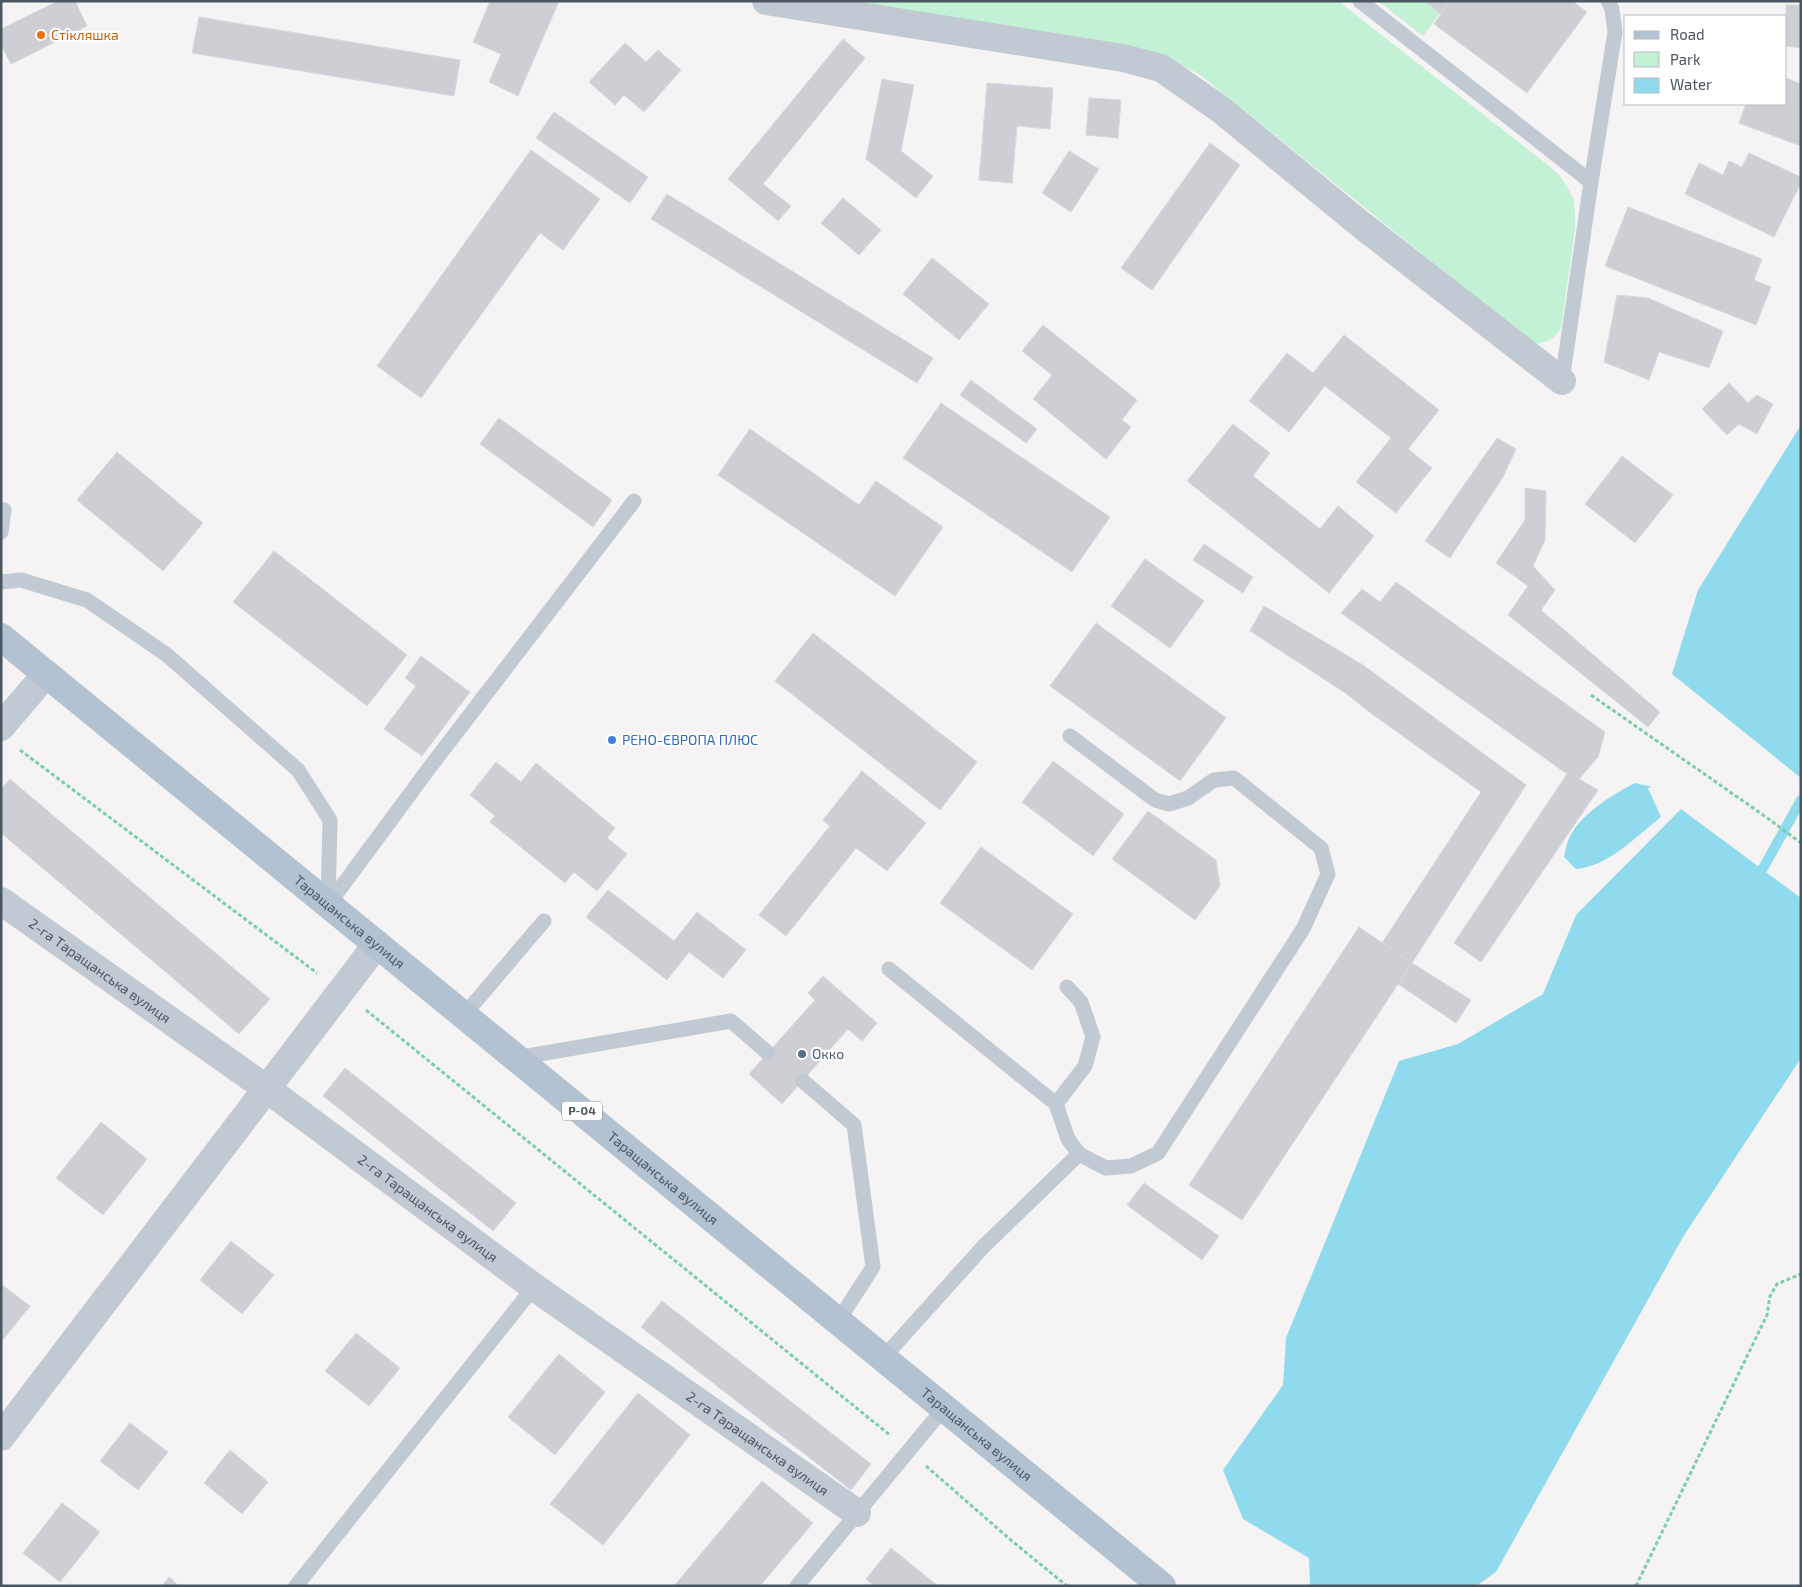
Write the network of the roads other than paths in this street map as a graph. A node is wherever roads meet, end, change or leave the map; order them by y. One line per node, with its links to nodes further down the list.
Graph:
1 (766, 1): 4 (street)
2 (1360, 1): 5 (lane)
3 (1608, 1): 5 (lane)
4 (825, 6): 6 (street)
5 (1590, 182): 6 (lane)
6 (1562, 381)
7 (634, 500): 16 (lane)
8 (4, 510): 9 (lane)
9 (1, 532)
10 (1, 582): 16 (lane)
11 (1, 637): 12 (main road, Таращанська вулиця / Р-04)
12 (46, 674): 14 (street); 16 (main road, Таращанська вулиця / Р-04)
13 (1070, 736): 27 (lane)
14 (9, 738)
15 (1, 901): 25 (street, 2-га Таращанська вулиця)
16 (328, 905): 18 (main road, Таращанська вулиця / Р-04)
17 (544, 921): 21 (lane)
18 (377, 944): 21 (main road, Таращанська вулиця / Р-04); 25 (street)
19 (889, 969): 26 (lane)
20 (1067, 987): 26 (lane)
21 (464, 1015): 23 (main road, Таращанська вулиця / Р-04)
22 (768, 1053): 23 (lane)
23 (516, 1058): 29 (main road, Таращанська вулиця / Р-04)
24 (802, 1081): 29 (lane)
25 (267, 1089): 28 (street, 2-га Таращанська вулиця); 32 (street)
26 (1056, 1104): 27 (lane)
27 (1079, 1154): 30 (lane)
28 (534, 1287): 33 (street, 2-га Таращанська вулиця); 34 (lane)
29 (838, 1321): 30 (main road, Таращанська вулиця / Р-04)
30 (883, 1358): 31 (main road, Таращанська вулиця / Р-04)
31 (944, 1408): 33 (lane); 36 (main road, Таращанська вулиця / Р-04)
32 (1, 1437)
33 (857, 1513): 35 (lane)
34 (296, 1586)
35 (797, 1586)
36 (1162, 1586)

